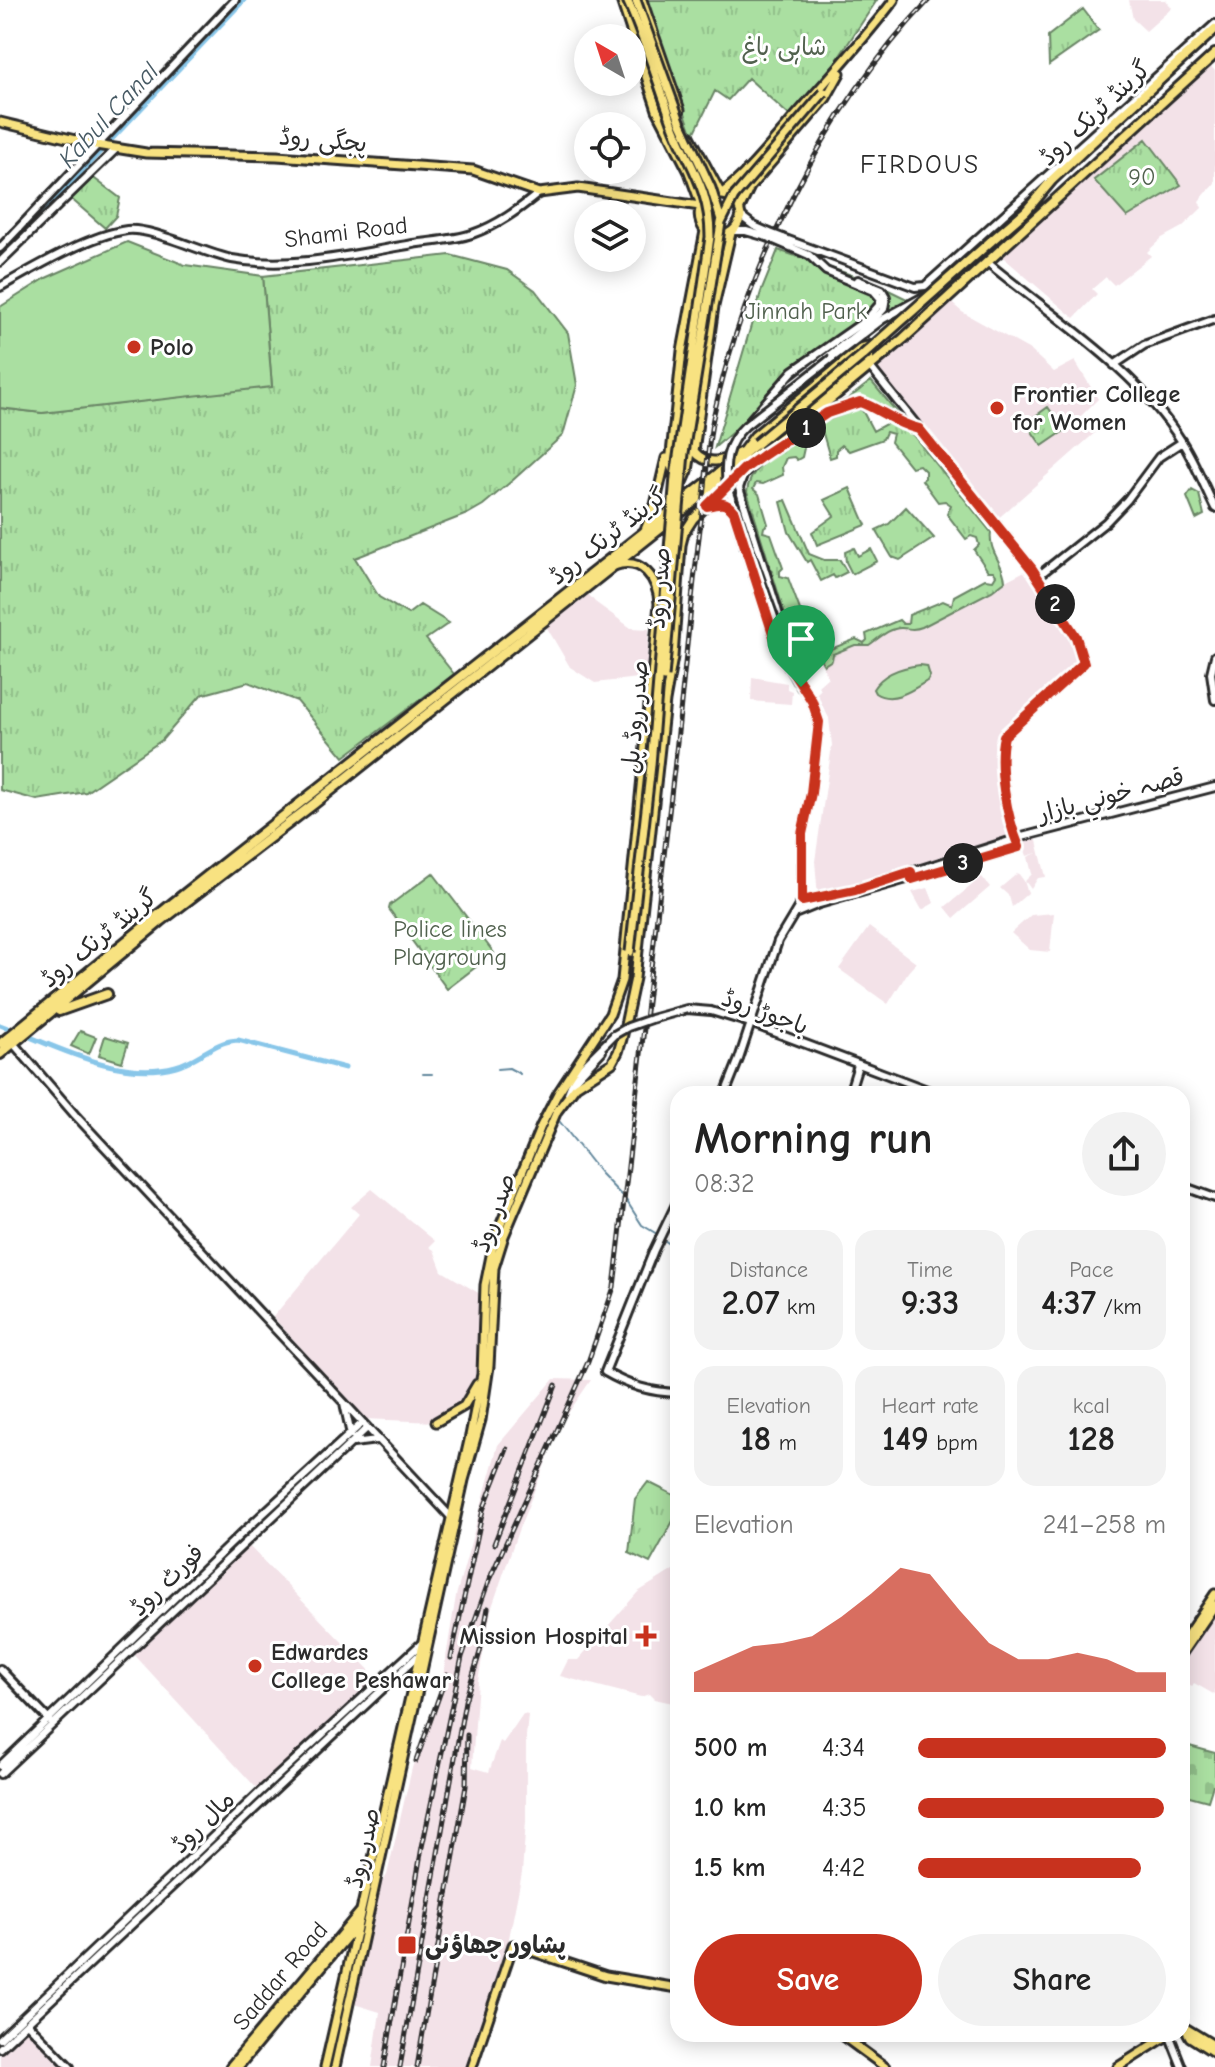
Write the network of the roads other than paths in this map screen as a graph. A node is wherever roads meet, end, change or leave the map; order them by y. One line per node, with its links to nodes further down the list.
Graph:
1 (235, 0): 14 (street)
2 (624, 0): 18 (main road); 46 (main road, صدر روڈ پل, bridge)
3 (636, 0): 21 (main road, bridge)
4 (642, 0): 17 (main road)
5 (896, 0): 8 (main road); 17 (main road)
6 (1215, 27): 9 (highway, گرینڈ ٹرنک روڈ); 25 (street)
7 (1215, 54): 11 (highway, گرینڈ ٹرنک روڈ)
8 (835, 78): 20 (main road); 21 (main road, bridge)
9 (1137, 100): 10 (highway, گرینڈ ٹرنک روڈ); 11 (highway)
10 (1126, 109): 13 (highway); 33 (highway, گرینڈ ٹرنک روڈ, bridge)
11 (1150, 112): 13 (highway, گرینڈ ٹرنک روڈ)
12 (0, 122): 14 (main road, پجگی روڈ)
13 (1139, 123): 28 (highway, گرینڈ ٹرنک روڈ)
14 (98, 144): 15 (main road, پجگی روڈ); 19 (street)
15 (113, 148): 16 (main road, پجگی روڈ); 19 (street)
16 (539, 193): 18 (main road); 32 (street, Shami Road)
17 (721, 194): 18 (main road); 20 (main road)
18 (701, 205): 22 (main road)
19 (44, 211): 26 (street); 27 (street)
20 (740, 212): 23 (main road); 24 (street)
21 (721, 223): 47 (main road, صدر روڈ پل, bridge)
22 (705, 231): 23 (main road); 30 (main road)
23 (733, 232): 24 (street); 31 (main road)
24 (769, 235): 25 (street, bridge)
25 (782, 241): 29 (street)
26 (0, 248)
27 (0, 262)
28 (987, 262): 37 (street); 38 (highway, گرینڈ ٹرنک روڈ)
29 (822, 266): 39 (street, bridge); 45 (street)
30 (697, 276): 31 (main road); 34 (main road)
31 (719, 284): 35 (main road)
32 (0, 287)
33 (937, 290): 39 (street, bridge); 43 (highway, گرینڈ ٹرنک روڈ, bridge)
34 (692, 297): 46 (main road); 52 (main road)
35 (714, 306): 45 (main road); 47 (main road, bridge)
36 (1215, 319): 37 (street)
37 (1114, 365): 42 (street)
38 (870, 367): 40 (street); 41 (highway, گرینڈ ٹرنک روڈ)
39 (783, 396): 57 (street, bridge)
40 (919, 429): 44 (street); 54 (street)
41 (783, 437): 43 (highway); 44 (main road, صدر روڈ); 50 (highway, گرینڈ ٹرنک روڈ)
42 (1182, 442): 49 (street); 54 (street)
43 (750, 448): 45 (main road); 52 (highway, گرینڈ ٹرنک روڈ)
44 (762, 456): 48 (main road, صدر روڈ); 57 (street)
45 (732, 457)
46 (675, 477): 65 (main road, صدر روڈ پل, bridge)
47 (681, 487): 59 (main road, صدر روڈ پل, bridge)
48 (707, 506): 51 (main road, صدر روڈ); 57 (street)
49 (1215, 508)
50 (675, 517): 51 (main road); 53 (highway, گرینڈ ٹرنک روڈ)
51 (693, 519): 59 (main road, صدر روڈ)
52 (644, 532): 55 (highway, گرینڈ ٹرنک روڈ)
53 (612, 567): 55 (highway, گرینڈ ٹرنک روڈ); 65 (main road, صدر روڈ)
54 (1037, 577): 61 (street)
55 (501, 650): 67 (highway, گرینڈ ٹرنک روڈ); 69 (highway, گرینڈ ٹرنک روڈ)
56 (1215, 656): 58 (street)
57 (801, 687): 63 (street)
58 (1215, 700)
59 (665, 701): 79 (main road, صدر روڈ)
60 (1215, 787): 61 (street, قصہ خوني بازار)
61 (1016, 839): 62 (street, قصہ خوني بازار); 62 (street)
62 (912, 875): 63 (street); 64 (street)
63 (802, 901): 64 (street)
64 (797, 913): 68 (street)
65 (622, 977): 78 (main road, صدر روڈ)
66 (107, 994): 67 (highway)
67 (43, 1019): 69 (highway, گرینڈ ٹرنک روڈ)
68 (750, 1023): 70 (street, باجوڑ روڈ, bridge); 74 (street, باجوڑ روڈ); 75 (street)
69 (27, 1027): 71 (highway, گرینڈ ٹرنک روڈ)
70 (614, 1035): 78 (street, باجوڑ روڈ); 79 (street, باجوڑ روڈ)
71 (14, 1038): 72 (highway, گرینڈ ٹرنک روڈ); 73 (highway, گرینڈ ٹرنک روڈ); 85 (street)
72 (0, 1044)
73 (0, 1054)
74 (858, 1065): 76 (street); 77 (street, باجوڑ روڈ)
75 (728, 1086)
76 (851, 1086)
77 (916, 1086)
78 (558, 1093): 83 (main road, صدر روڈ)
79 (568, 1093): 96 (main road, صدر روڈ)
80 (1190, 1189): 81 (street)
81 (1215, 1198)
82 (670, 1217): 84 (street)
83 (482, 1374): 86 (main road); 91 (main road, صدر روڈ)
84 (670, 1393)
85 (344, 1402): 87 (street); 88 (street)
86 (436, 1422)
87 (365, 1426): 88 (street, فورٹ روڈ); 89 (street); 90 (street, فورٹ روڈ)
88 (351, 1435): 99 (street, فورٹ روڈ)
89 (377, 1440): 90 (street); 91 (street)
90 (350, 1444): 99 (street, فورٹ روڈ)
91 (450, 1516): 96 (main road, صدر روڈ)
92 (1215, 1594): 94 (main road)
93 (1215, 1605): 95 (main road)
94 (1190, 1631)
95 (1190, 1641)
96 (427, 1642): 97 (main road, صدر روڈ); 102 (street, مال روڈ); 103 (main road, صدر روڈ)
97 (422, 1651): 102 (street, مال روڈ); 103 (main road, صدر روڈ)
98 (0, 1669): 99 (street)
99 (51, 1721): 100 (street, فورٹ روڈ); 101 (street, فورٹ روڈ)
100 (0, 1766)
101 (0, 1774)
102 (262, 1794): 107 (street, مال روڈ)
103 (364, 1912): 104 (main road, Saddar Road); 105 (main road, Saddar Road); 121 (main road, صدر روڈ)
104 (358, 1923): 105 (main road, Saddar Road); 120 (main road)
105 (330, 1951): 118 (main road, Saddar Road); 119 (main road, Saddar Road)
106 (670, 1987): 122 (main road)
107 (25, 2020): 110 (street, مال روڈ); 115 (street, مال روڈ); 117 (street)
108 (1190, 2031): 114 (main road)
109 (1190, 2037): 116 (main road)
110 (0, 2039)
111 (851, 2042): 123 (main road)
112 (1157, 2042): 124 (main road)
113 (1173, 2042): 125 (street)
114 (1215, 2046)
115 (0, 2048)
116 (1215, 2053)
117 (70, 2067)
118 (230, 2067)
119 (238, 2067)
120 (325, 2067)
121 (335, 2067)
122 (472, 2067)
123 (885, 2067)
124 (1118, 2067)
125 (1182, 2067)

